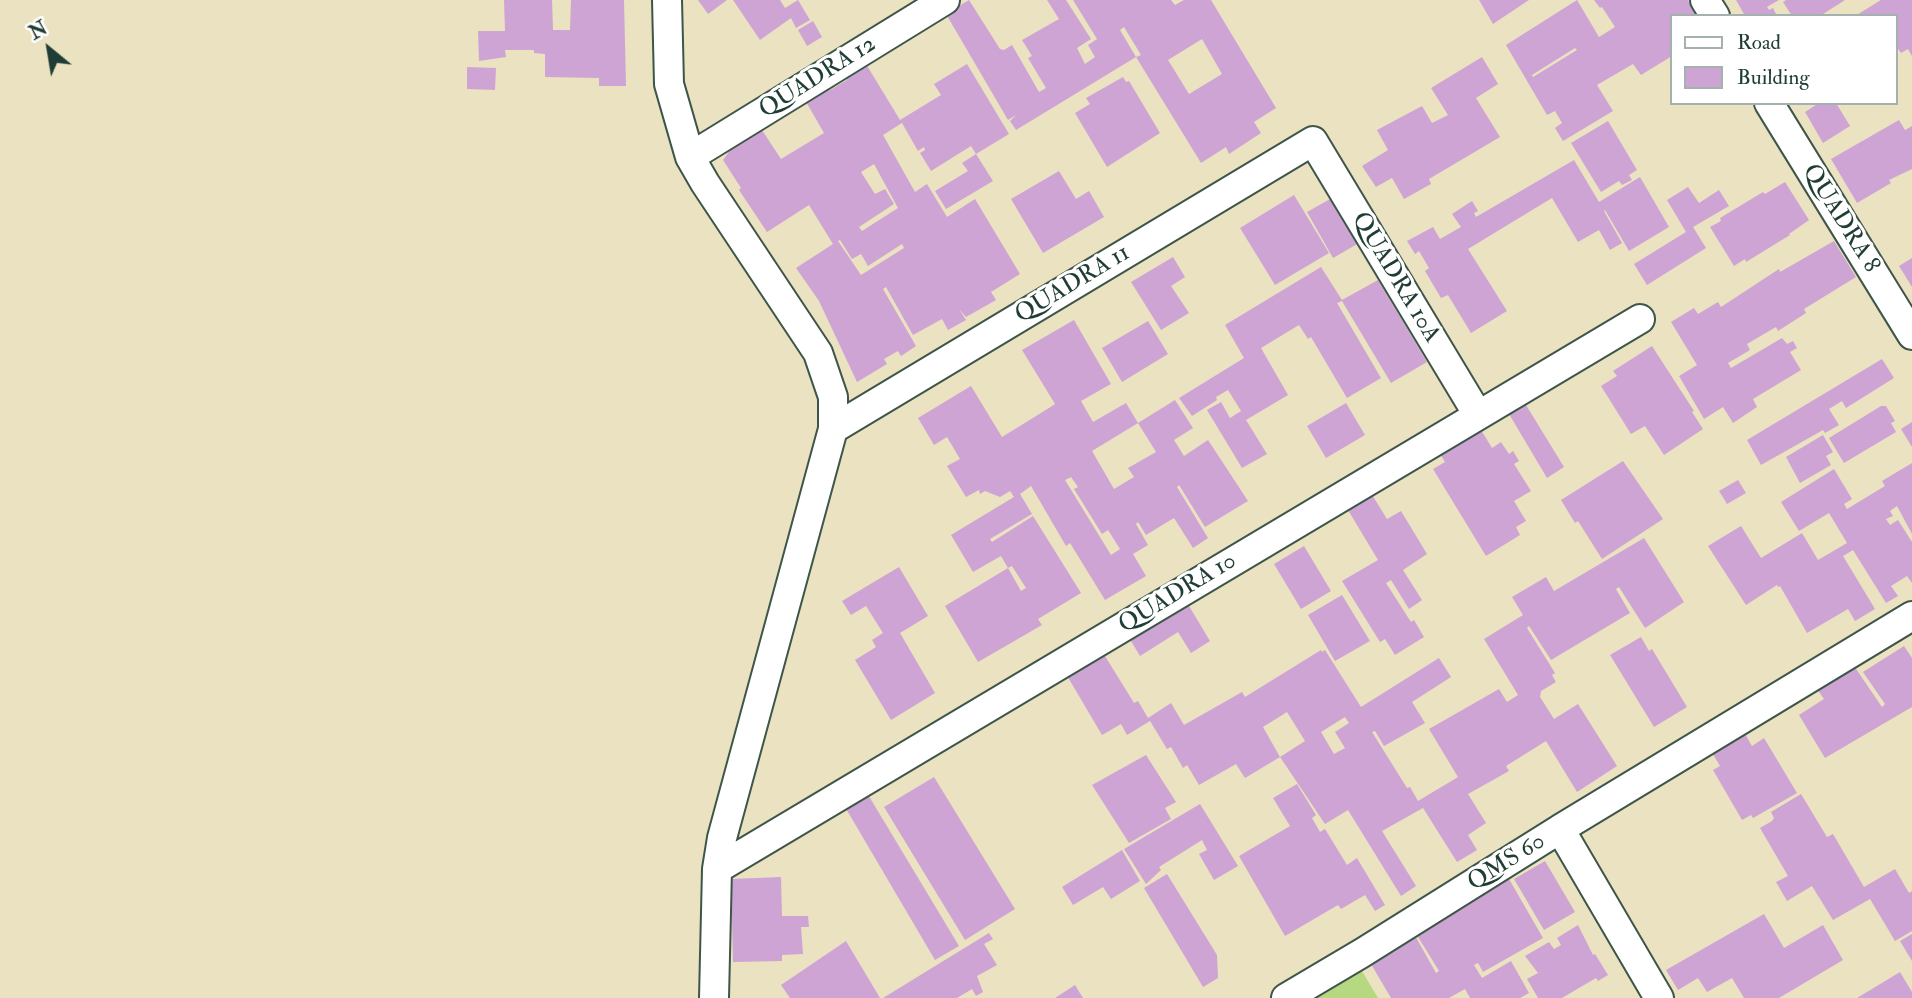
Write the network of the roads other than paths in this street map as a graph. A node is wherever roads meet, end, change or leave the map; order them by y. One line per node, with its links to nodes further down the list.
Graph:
1 (667, 0): 5 (street)
2 (945, 0): 5 (street, QUADRA 12)
3 (1770, 105): 7 (street, QUADRA 8)
4 (1313, 141): 8 (street, QUADRA 10A); 9 (street, QUADRA 11)
5 (690, 157): 9 (street)
6 (1640, 319): 8 (street, QUADRA 10)
7 (1912, 335)
8 (1478, 415): 12 (street, QUADRA 10)
9 (833, 429): 12 (street)
10 (1912, 616): 11 (street)
11 (1560, 829): 14 (street, QMS 60); 15 (street, QMS 60)
12 (716, 869): 13 (street)
13 (714, 998)
14 (1286, 998)
15 (1660, 998)

